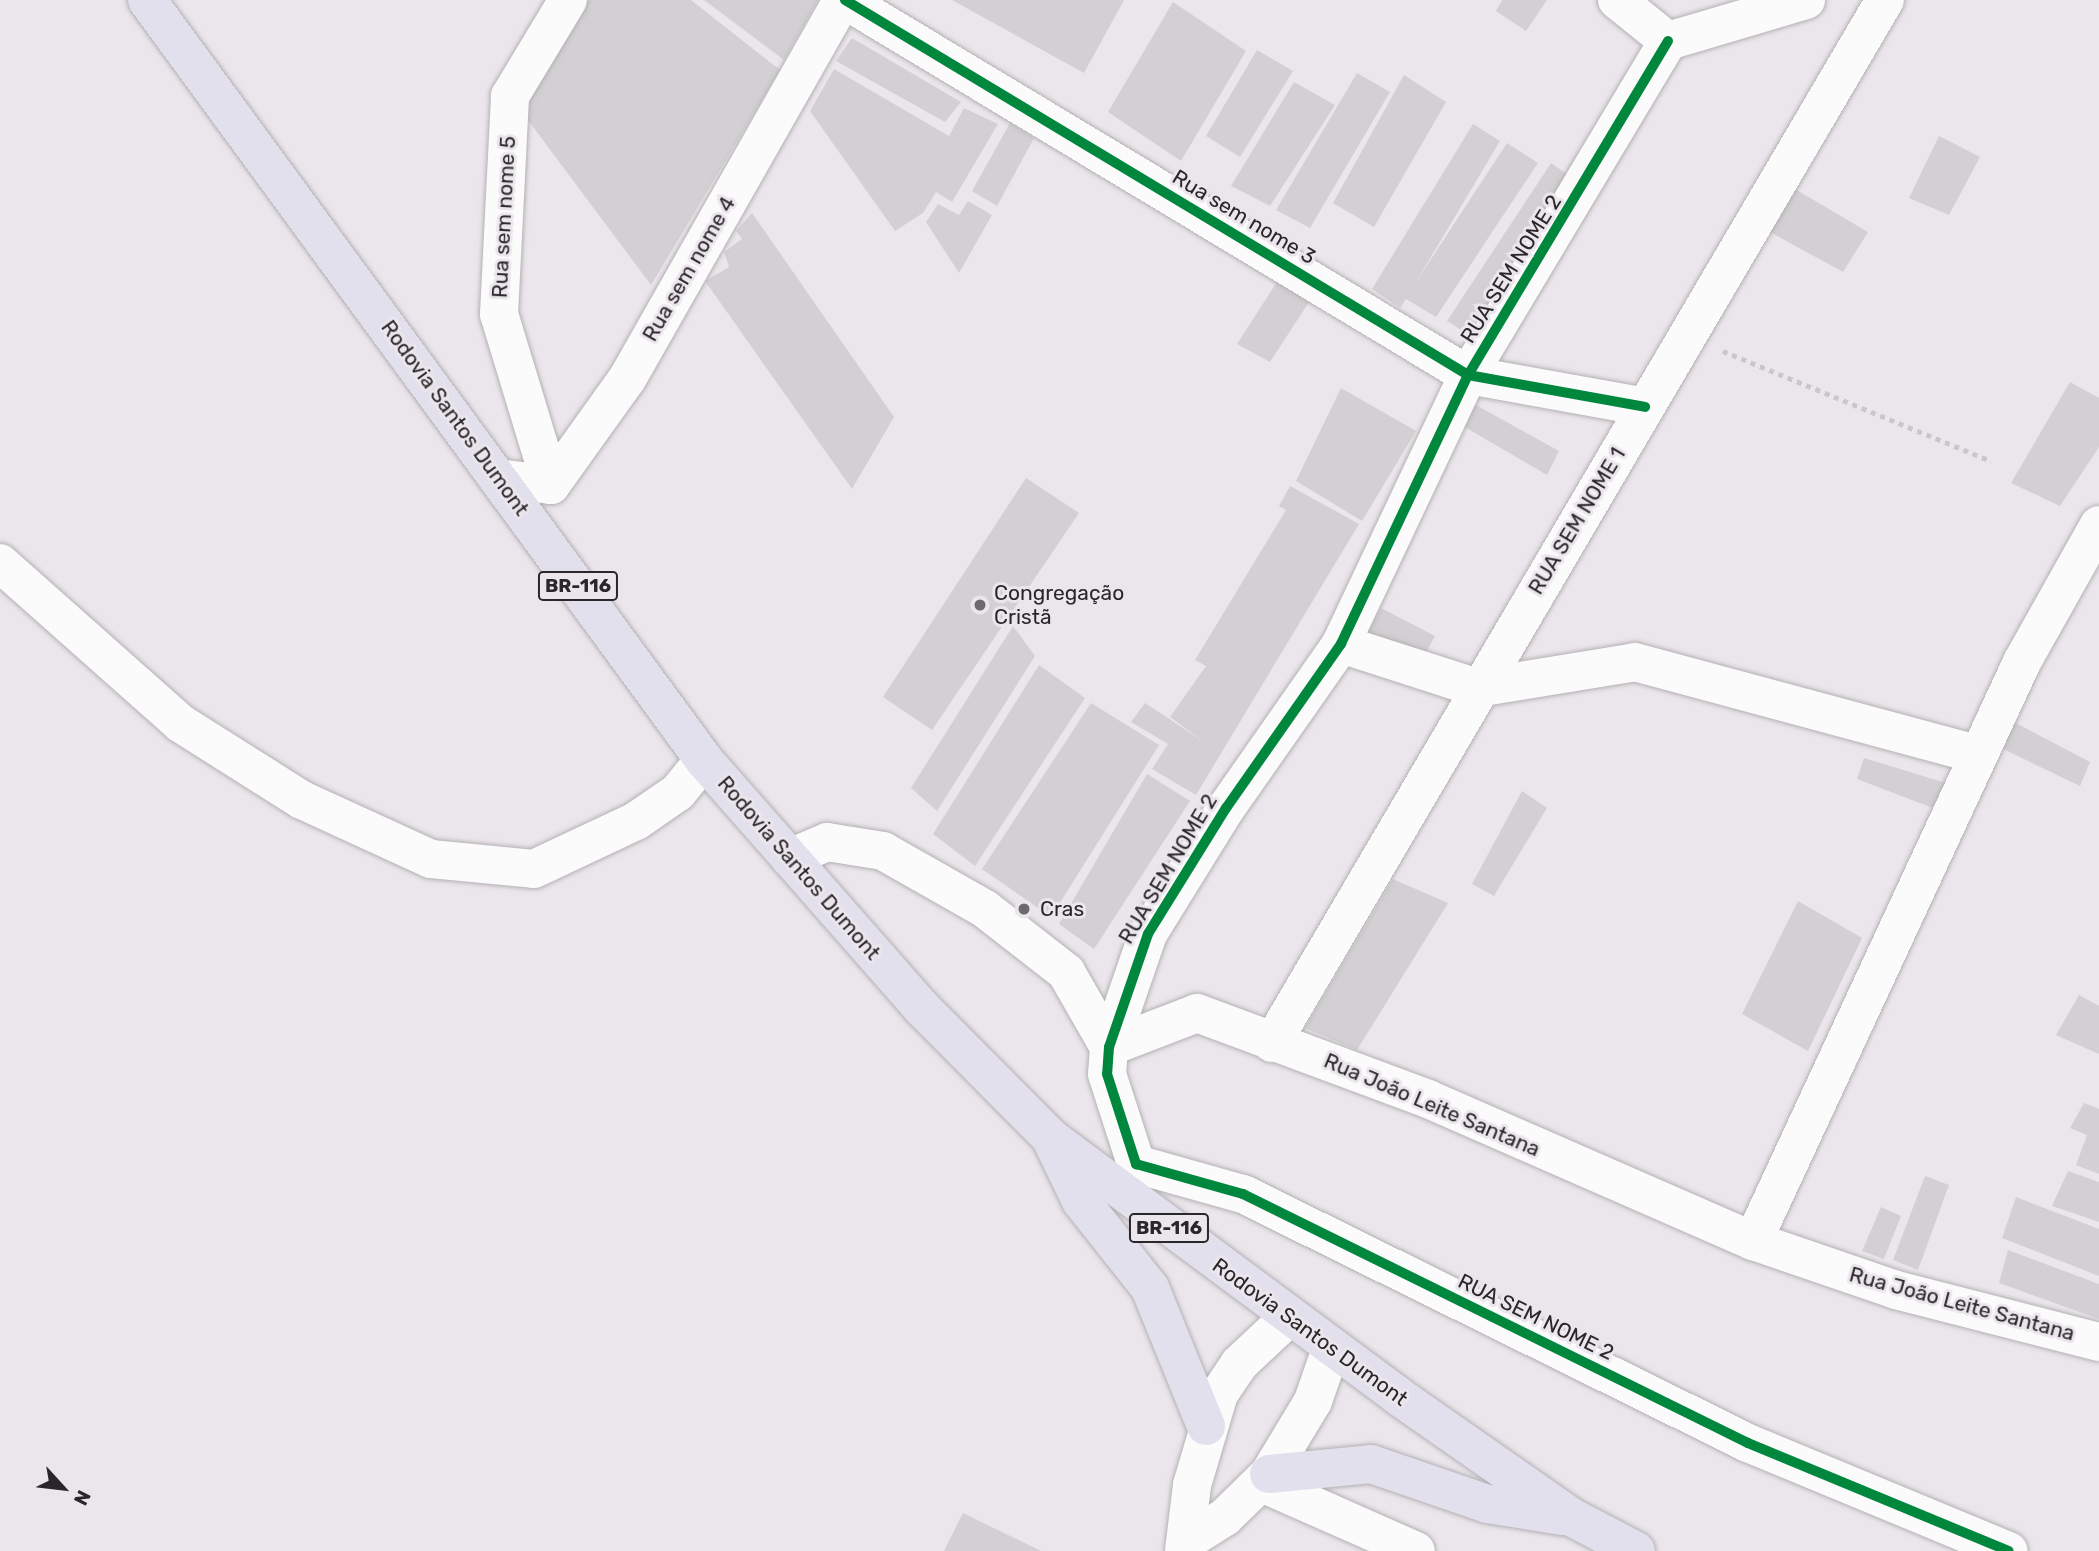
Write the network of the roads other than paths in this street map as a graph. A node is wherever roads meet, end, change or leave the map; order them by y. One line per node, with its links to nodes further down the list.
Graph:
1 (147, 0): 10 (highway, Rodovia Santos Dumont / BR-116)
2 (568, 0): 11 (street, Rua sem nome 5)
3 (843, 0): 8 (street, Rua sem nome 3); 11 (street, Rua sem nome 4)
4 (1617, 0): 7 (street)
5 (1806, 0): 7 (street)
6 (1885, 0): 9 (street, RUA SEM NOME 1)
7 (1668, 41): 8 (street, RUA SEM NOME 2)
8 (1468, 375): 9 (street, Rua sem nome 3); 14 (street, RUA SEM NOME 2)
9 (1645, 407): 15 (street, RUA SEM NOME 1)
10 (499, 478): 11 (street); 17 (highway, Rodovia Santos Dumont / BR-116)
11 (551, 485)
12 (2099, 525): 16 (street)
13 (0, 563): 17 (street)
14 (1341, 644): 15 (street); 20 (street, RUA SEM NOME 2)
15 (1477, 688): 16 (street); 19 (street, RUA SEM NOME 1)
16 (1977, 754): 23 (street)
17 (704, 760): 18 (highway, Rodovia Santos Dumont / BR-116)
18 (790, 858): 20 (street); 21 (highway, Rodovia Santos Dumont / BR-116)
19 (1272, 1043): 20 (street, Rua João Leite Santana); 23 (street, Rua João Leite Santana)
20 (1109, 1047): 22 (street, RUA SEM NOME 2)
21 (1051, 1138): 22 (street); 24 (highway, Rodovia Santos Dumont / BR-116); 27 (highway)
22 (1136, 1164): 33 (street, RUA SEM NOME 2)
23 (1754, 1241): 25 (street, Rua João Leite Santana)
24 (1288, 1318): 26 (highway, Rodovia Santos Dumont / BR-116); 27 (street)
25 (2099, 1342)
26 (1332, 1349): 28 (street); 29 (highway, Rodovia Santos Dumont / BR-116)
27 (1206, 1426): 30 (street)
28 (1265, 1479): 29 (highway); 30 (street); 31 (street)
29 (1573, 1518): 32 (highway, Rodovia Santos Dumont / BR-116)
30 (1185, 1546)
31 (1416, 1551)
32 (1636, 1551)
33 (2009, 1551)

